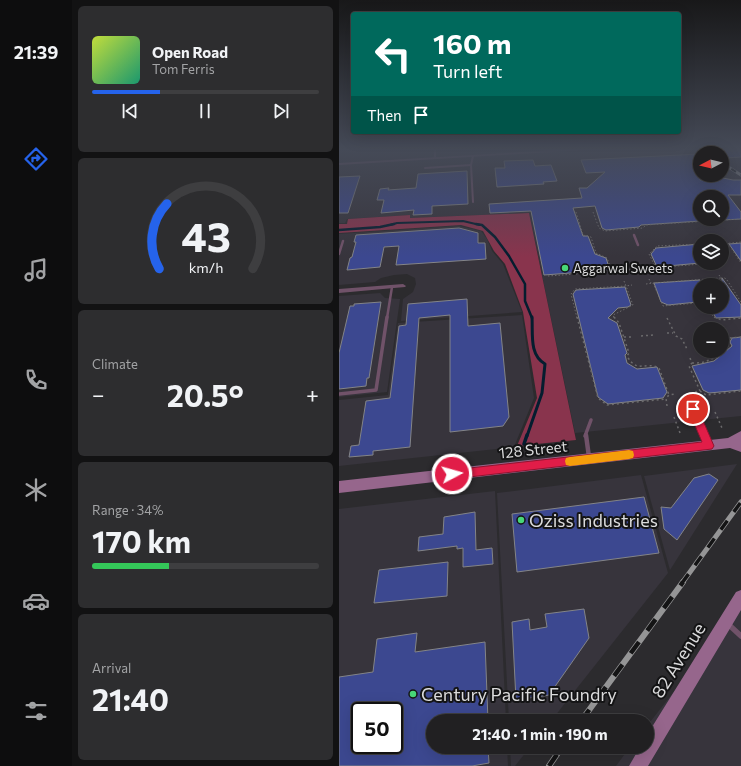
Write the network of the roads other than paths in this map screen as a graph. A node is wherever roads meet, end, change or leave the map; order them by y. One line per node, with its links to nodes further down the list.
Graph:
1 (472, 185): 2 (lane)
2 (473, 202)
3 (634, 235): 5 (lane)
4 (343, 241): 6 (lane)
5 (638, 245)
6 (339, 254)
7 (403, 286): 8 (street)
8 (391, 287): 9 (street); 10 (lane)
9 (339, 291)
10 (339, 394)
11 (693, 409): 15 (lane)
12 (591, 420): 16 (lane)
13 (741, 436): 14 (main road, 128 Street)
14 (735, 445): 15 (main road, 128 Street)
15 (709, 446): 16 (main road, 128 Street)
16 (590, 459): 17 (main road, 128 Street)
17 (339, 487)
18 (741, 596): 19 (main road, 82 Avenue)
19 (725, 622): 20 (lane); 21 (main road, 82 Avenue)
20 (741, 636)
21 (638, 766)

